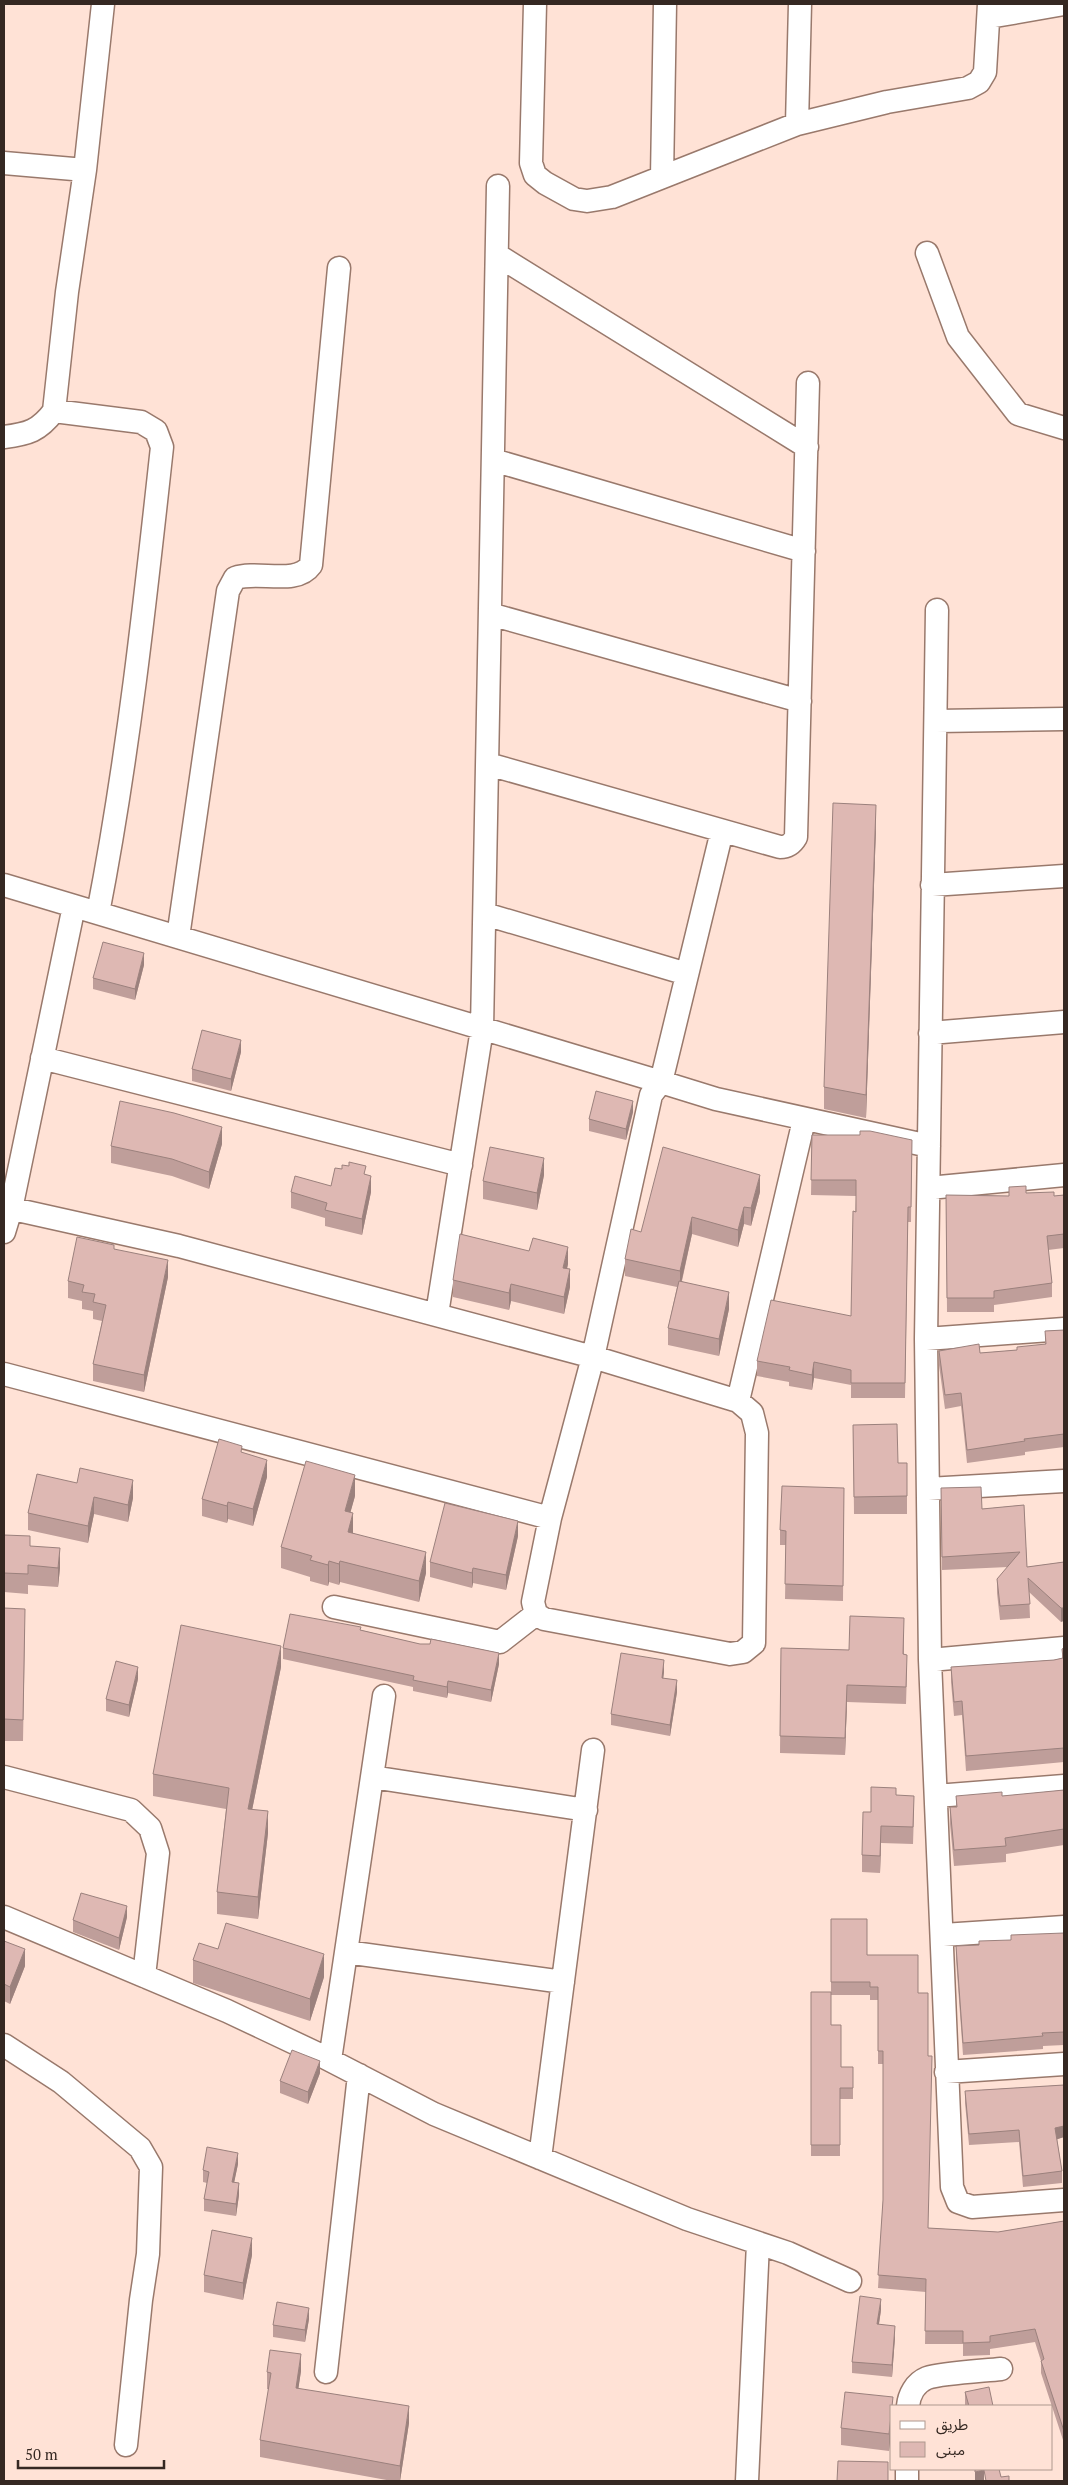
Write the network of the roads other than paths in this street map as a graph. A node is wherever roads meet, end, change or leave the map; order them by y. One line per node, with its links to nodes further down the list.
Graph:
1 (103, 4): 9 (street)
2 (535, 4): 10 (street)
3 (665, 4): 10 (street)
4 (800, 4): 7 (street)
5 (1064, 4): 6 (street)
6 (989, 10): 7 (street)
7 (797, 124): 10 (street)
8 (4, 163): 9 (street)
9 (85, 170): 16 (street)
10 (662, 177)
11 (498, 186): 13 (street)
12 (928, 253): 17 (street)
13 (497, 255): 19 (street); 20 (street)
14 (339, 268): 35 (street)
15 (808, 382): 19 (street)
16 (54, 411): 18 (street); 33 (street)
17 (1064, 428)
18 (4, 438)
19 (807, 447): 21 (street)
20 (493, 460): 21 (street); 23 (street)
21 (804, 551): 24 (street)
22 (937, 610): 26 (street)
23 (490, 614): 24 (street); 27 (street)
24 (800, 701): 28 (street)
25 (1064, 719): 26 (street)
26 (937, 721): 31 (street)
27 (488, 764): 28 (street); 34 (street)
28 (722, 831): 36 (street)
29 (1064, 876): 31 (street)
30 (4, 885): 32 (street)
31 (932, 885): 39 (street)
32 (74, 906): 33 (street); 40 (street)
33 (98, 913): 35 (street)
34 (485, 914): 36 (street); 38 (street)
35 (178, 937): 38 (street)
36 (687, 974): 41 (street)
37 (1064, 1022): 39 (street)
38 (482, 1029): 41 (street); 44 (street)
39 (930, 1033): 43 (street)
40 (42, 1058): 44 (street); 47 (street)
41 (661, 1082): 42 (street); 52 (street)
42 (804, 1120): 43 (street); 54 (street)
43 (929, 1146): 46 (street)
44 (461, 1165): 49 (street)
45 (1064, 1175): 46 (street)
46 (929, 1188): 51 (street)
47 (7, 1208): 48 (street); 49 (street)
48 (4, 1232)
49 (437, 1314): 52 (street)
50 (1064, 1329): 51 (street)
51 (926, 1339): 56 (street)
52 (593, 1357): 54 (street); 57 (street)
53 (4, 1374): 57 (street)
54 (738, 1402): 59 (street)
55 (1064, 1481): 56 (street)
56 (928, 1490): 61 (street)
57 (550, 1518): 59 (street)
58 (334, 1607): 59 (street)
59 (536, 1614)
60 (1064, 1648): 61 (street)
61 (930, 1660): 67 (street)
62 (384, 1696): 65 (street)
63 (593, 1750): 68 (street)
64 (4, 1777): 73 (street)
65 (372, 1777): 68 (street); 72 (street)
66 (1064, 1786): 67 (street)
67 (936, 1796): 71 (street)
68 (586, 1810): 74 (street)
69 (4, 1917): 73 (street)
70 (1064, 1927): 71 (street)
71 (943, 1935): 78 (street)
72 (346, 1952): 74 (street); 76 (street)
73 (144, 1976): 76 (street)
74 (563, 1982): 80 (street)
75 (4, 2045): 87 (street)
76 (330, 2060): 79 (street)
77 (1064, 2064): 78 (street)
78 (946, 2072): 81 (street)
79 (359, 2075): 80 (street); 85 (street)
80 (540, 2158): 82 (street)
81 (1064, 2201)
82 (758, 2243): 83 (street); 88 (street)
83 (850, 2280)
84 (1001, 2369): 86 (street)
85 (326, 2372)
86 (908, 2405)
87 (126, 2445)
88 (747, 2481)

